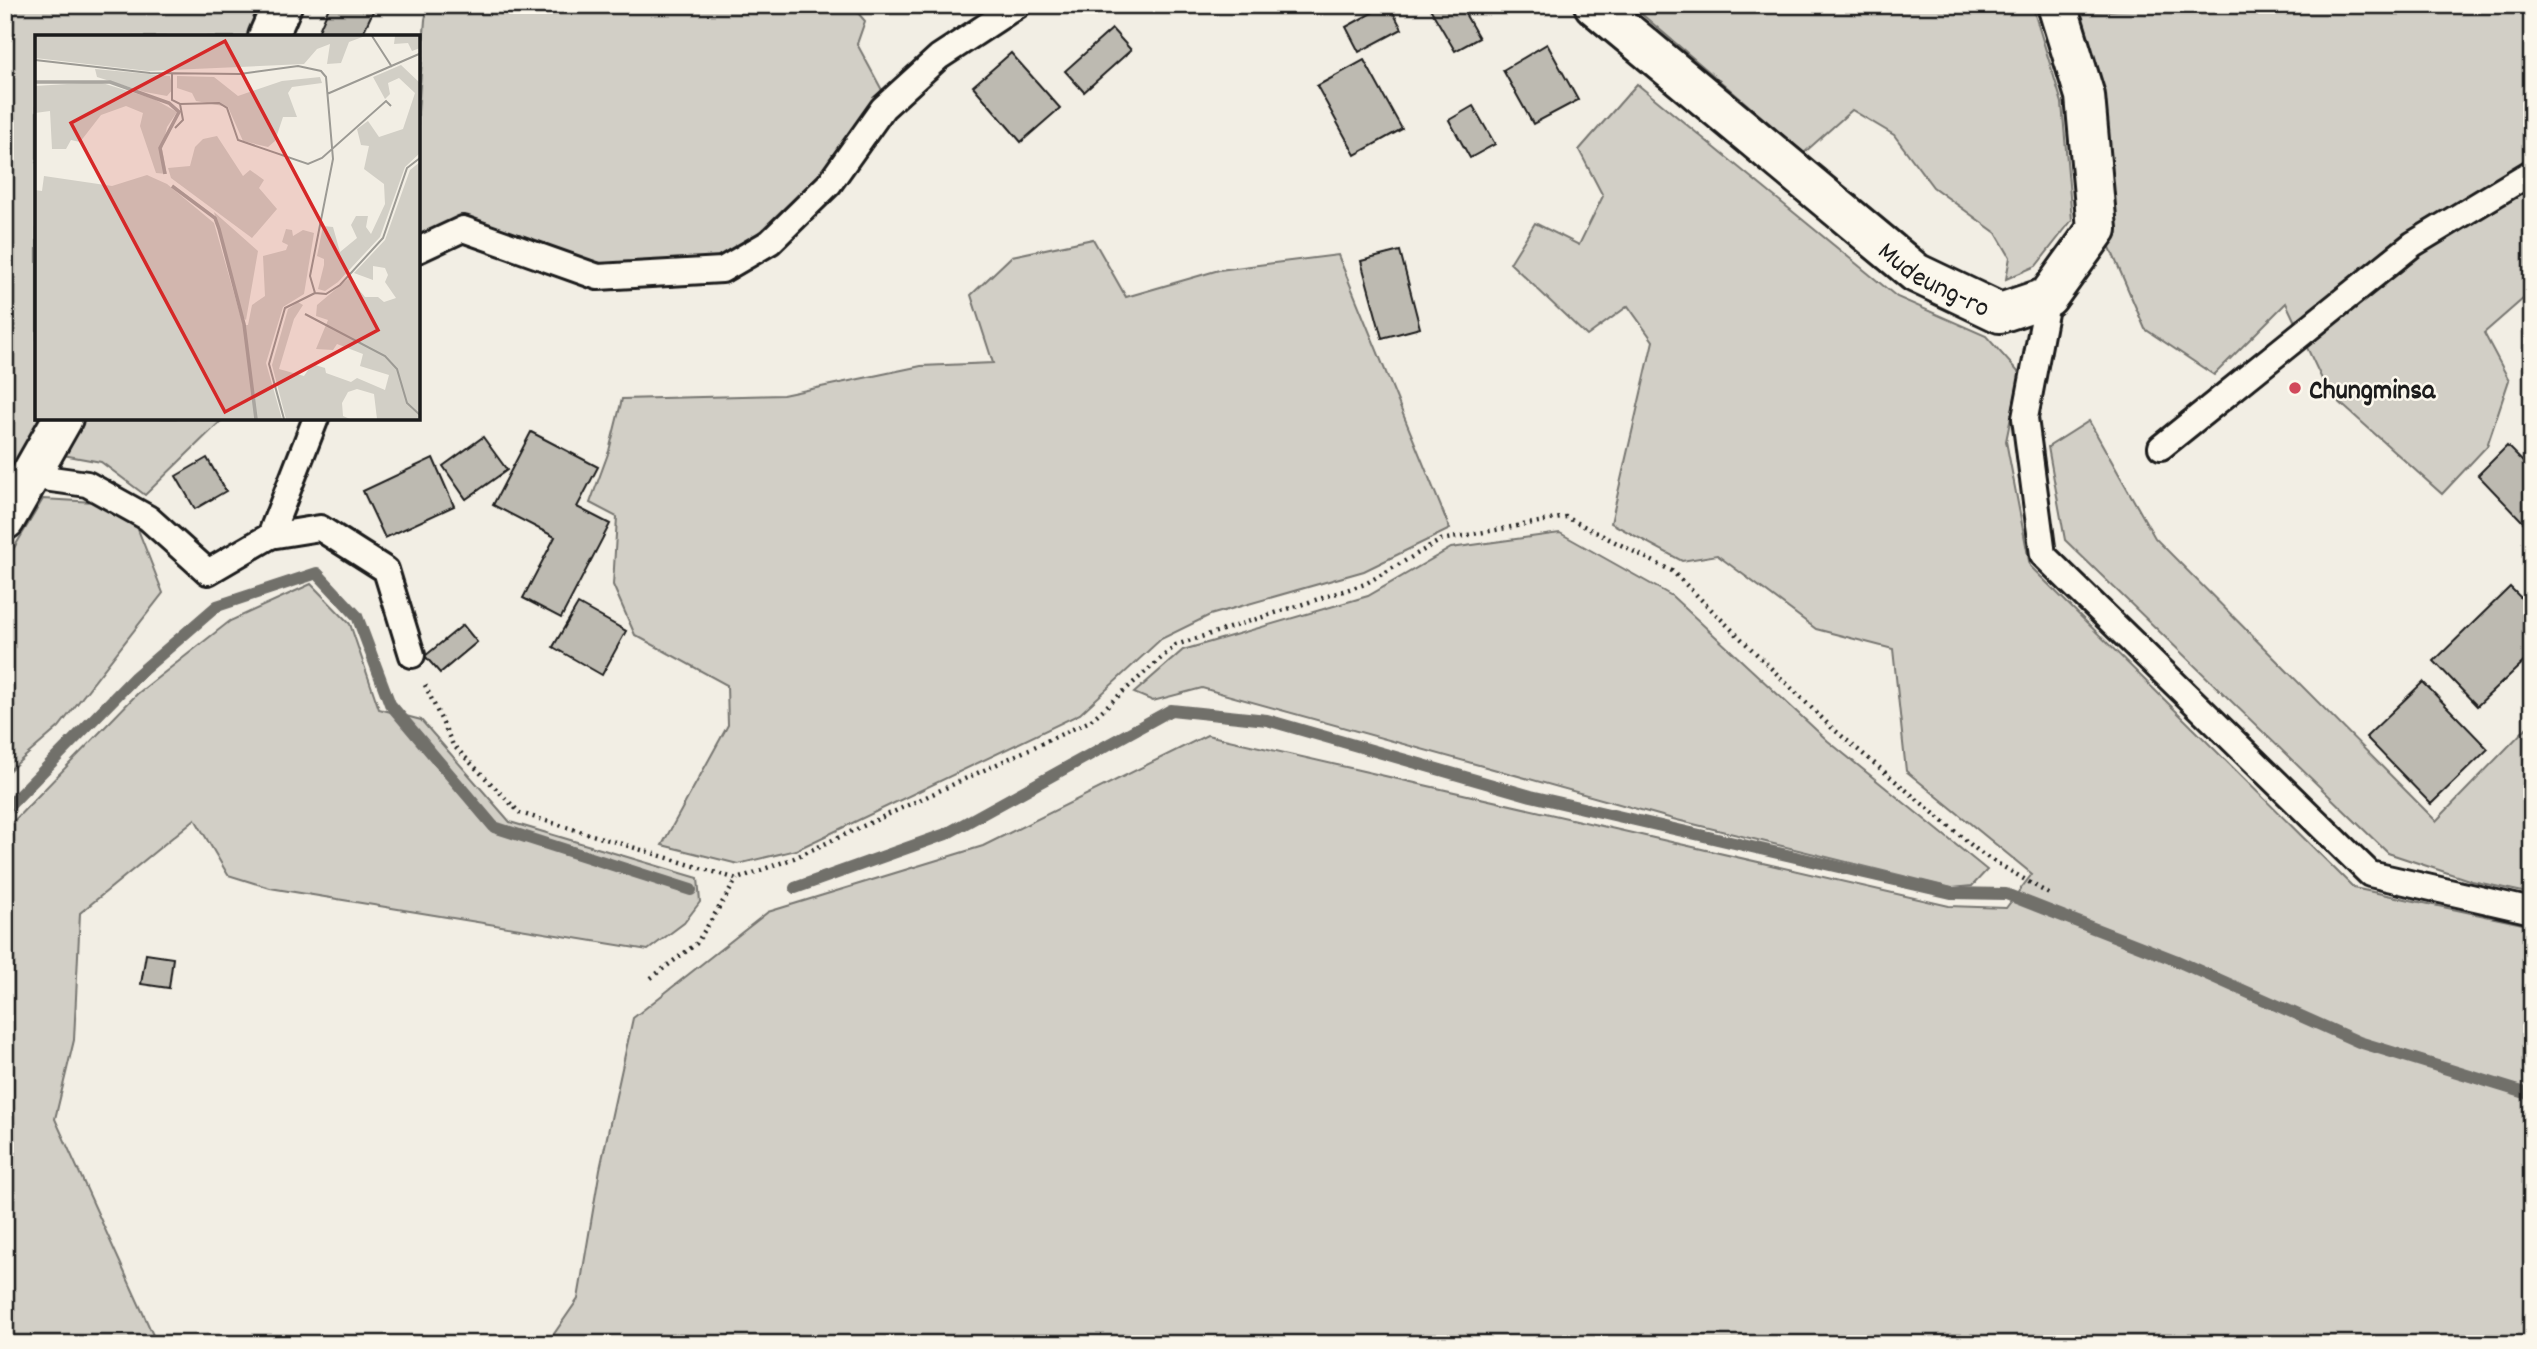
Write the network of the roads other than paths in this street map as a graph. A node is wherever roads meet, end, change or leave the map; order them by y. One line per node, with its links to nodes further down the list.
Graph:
1 (282, 5): 5 (main road)
2 (1018, 5): 7 (lane)
3 (1594, 5): 8 (main road, Mudeung-ro)
4 (2057, 5): 8 (main road)
5 (269, 35)
6 (2532, 172): 11 (lane)
7 (420, 249)
8 (2048, 297): 16 (lane)
9 (62, 420): 12 (main road)
10 (315, 420): 14 (lane)
11 (2161, 447)
12 (30, 476): 13 (main road); 14 (lane)
13 (5, 520)
14 (270, 536): 15 (lane)
15 (412, 655)
16 (2532, 911)

